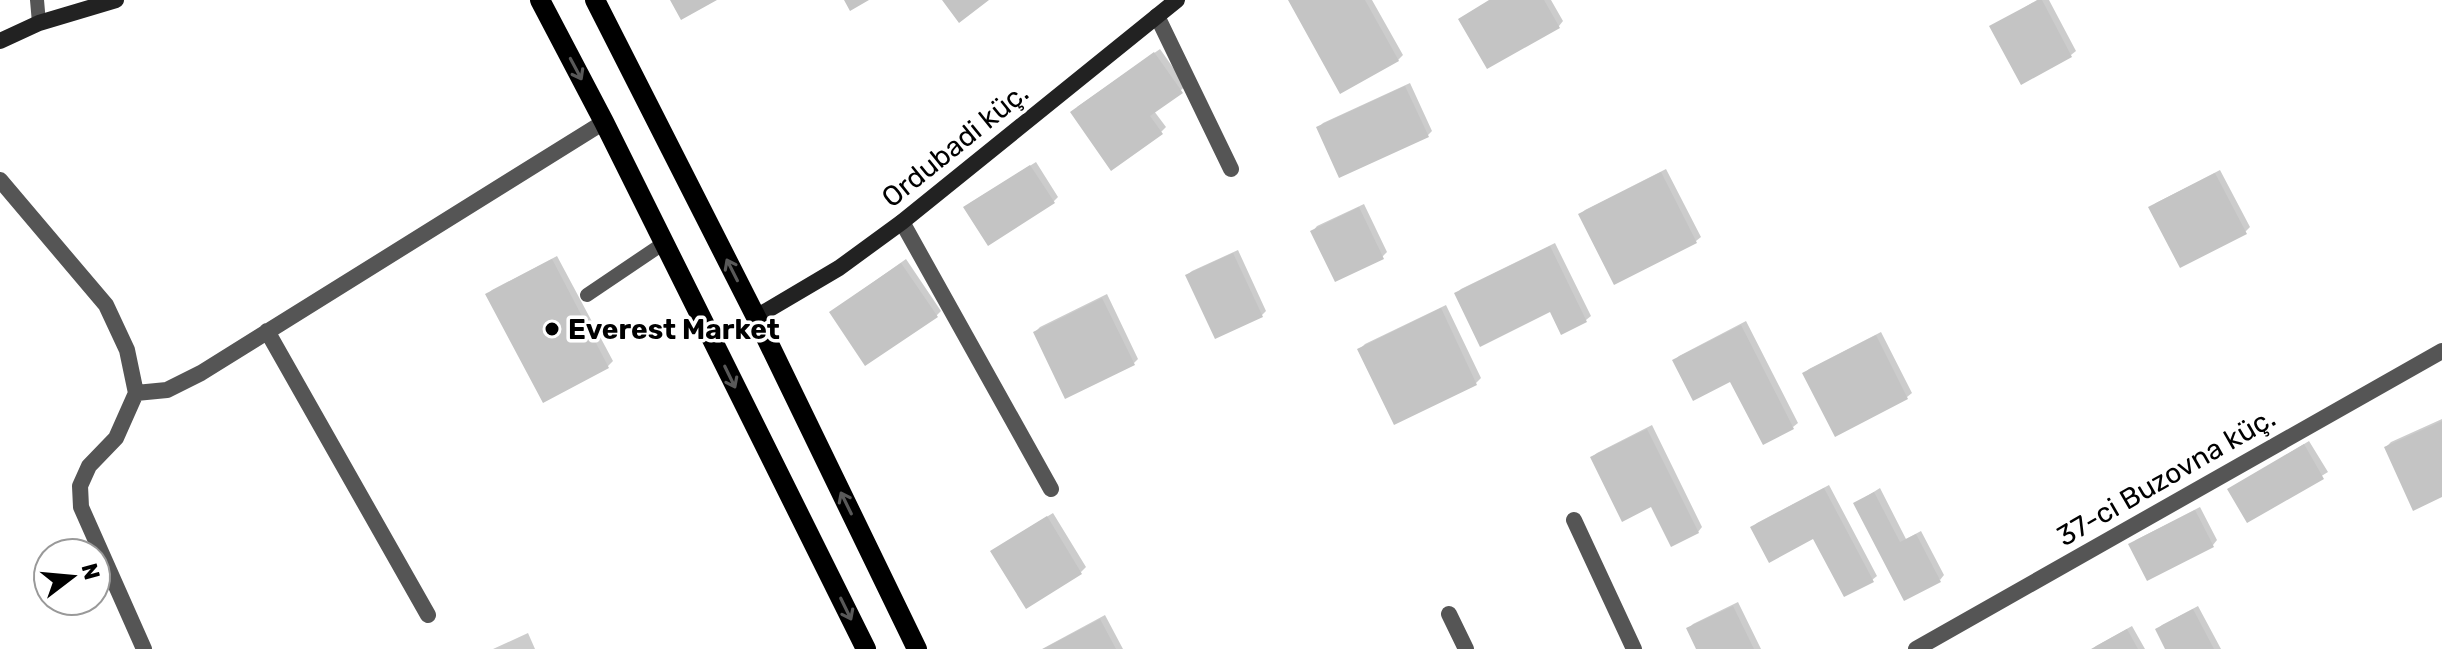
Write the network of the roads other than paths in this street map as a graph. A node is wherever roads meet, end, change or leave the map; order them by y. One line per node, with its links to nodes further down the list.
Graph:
1 (37, 0): 7 (lane)
2 (116, 0): 7 (street)
3 (540, 0): 9 (main road, one-way to 9)
4 (595, 0): 15 (main road, one-way to 4)
5 (1177, 0): 6 (street, Ordubadi küç.)
6 (1157, 16): 10 (street); 12 (street, Ordubadi küç.)
7 (39, 23): 8 (street)
8 (0, 41)
9 (604, 122): 13 (main road); 16 (street)
10 (1231, 169)
11 (0, 180): 18 (street)
12 (902, 222): 15 (street, Ordubadi küç.); 19 (street)
13 (664, 243): 14 (lane); 24 (main road, one-way to 24)
14 (587, 295)
15 (756, 317): 25 (main road, one-way to 15)
16 (267, 331): 18 (street); 22 (street)
17 (2442, 351): 28 (street, 37-ci Buzovna küç.)
18 (136, 393): 23 (street)
19 (1051, 489)
20 (1574, 520): 27 (street)
21 (1449, 614): 26 (street)
22 (428, 615)
23 (144, 649)
24 (866, 649)
25 (917, 649)
26 (1466, 649)
27 (1634, 649)
28 (1916, 649)

